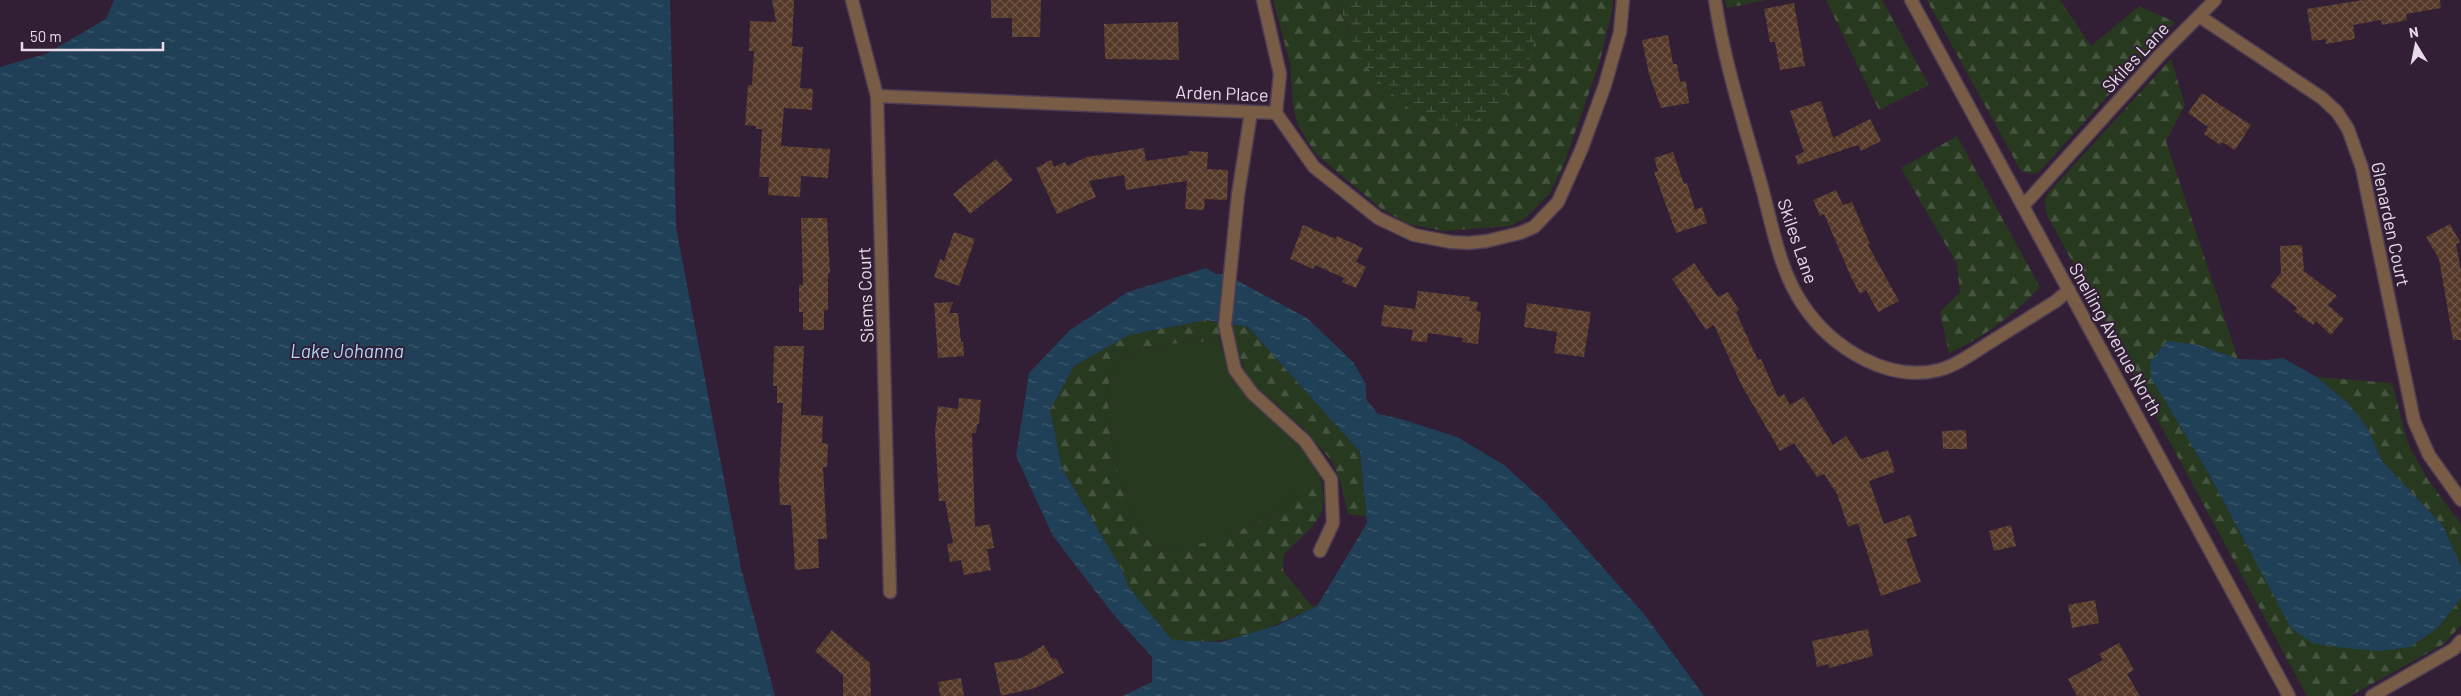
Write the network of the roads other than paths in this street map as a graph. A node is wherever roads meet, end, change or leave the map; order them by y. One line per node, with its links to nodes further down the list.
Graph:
1 (852, 0): 8 (street, Siems Court)
2 (1263, 0): 10 (street)
3 (1623, 0): 10 (street, Arden Place)
4 (1715, 0): 12 (street, Skiles Lane)
5 (1911, 0): 11 (street, Snelling Avenue North)
6 (2215, 0): 7 (street, Skiles Lane)
7 (2199, 16): 11 (street, Skiles Lane); 13 (street, Glenarden Court)
8 (877, 96): 9 (street, Arden Place); 15 (street, Siems Court)
9 (1251, 112): 10 (street, Arden Place); 14 (street)
10 (1276, 113)
11 (2023, 206): 12 (street, Snelling Avenue North)
12 (2069, 290): 17 (street, Snelling Avenue North)
13 (2461, 500)
14 (1320, 551)
15 (890, 592)
16 (2461, 641): 18 (street)
17 (2290, 696)
18 (2372, 696)

